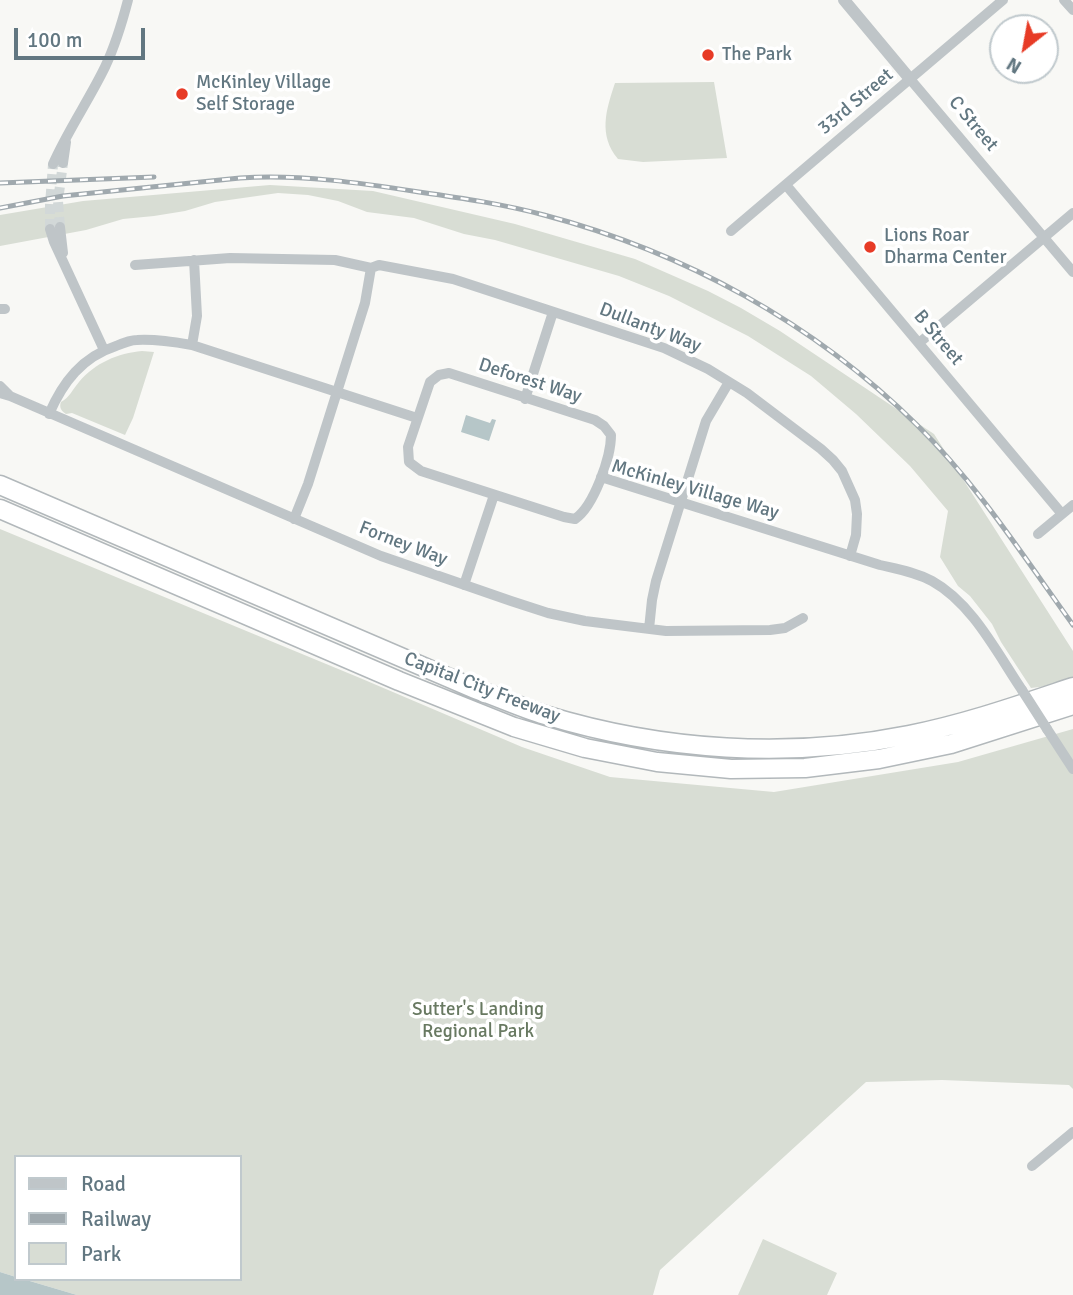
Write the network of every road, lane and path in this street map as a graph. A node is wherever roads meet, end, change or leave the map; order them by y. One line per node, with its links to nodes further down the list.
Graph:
1 (128, 0): 7 (street)
2 (844, 0): 6 (street, C Street)
3 (1003, 0): 6 (street, 33rd Street)
4 (1064, 0): 5 (street)
5 (1073, 10)
6 (910, 79): 8 (street, 33rd Street); 12 (street, C Street)
7 (58, 164)
8 (786, 185): 11 (street, 33rd Street); 18 (street, B Street)
9 (1073, 213): 12 (street)
10 (55, 228): 20 (street)
11 (731, 231)
12 (1044, 237): 16 (street, C Street); 18 (street)
13 (194, 260): 14 (street, Dullanty Way); 15 (street, Dullanty Way); 19 (street)
14 (135, 265)
15 (372, 268): 17 (street, Dullanty Way); 23 (street)
16 (1073, 271)
17 (553, 312): 21 (street, Dullanty Way); 25 (street)
18 (919, 343): 34 (street, B Street)
19 (192, 345): 20 (street); 23 (street)
20 (104, 350): 26 (street)
21 (729, 382): 31 (street); 37 (street, Dullanty Way)
22 (0, 386): 24 (street, Forney Way)
23 (338, 391): 27 (street); 35 (street)
24 (5, 395): 26 (street, Forney Way)
25 (525, 399): 27 (street, Deforest Way); 28 (street, Deforest Way)
26 (49, 414): 35 (street, Forney Way)
27 (417, 418): 30 (street, McKinley Village Way)
28 (601, 477): 30 (street, McKinley Village Way); 31 (street, McKinley Village Way)
29 (0, 485): 41 (highway, Capital City Freeway)
30 (494, 495): 38 (street)
31 (682, 502): 37 (street, McKinley Village Way); 40 (street)
32 (1073, 505): 34 (street)
33 (0, 509): 42 (highway, Capital City Freeway)
34 (1062, 514): 36 (street)
35 (294, 519): 38 (street, Forney Way)
36 (1038, 534)
37 (850, 555): 43 (street, McKinley Village Way, bridge)
38 (464, 584): 40 (street, Forney Way)
39 (803, 618): 40 (street, Forney Way)
40 (649, 629)
41 (1073, 687)
42 (1073, 705)
43 (1073, 769)
44 (1073, 1132): 45 (street)
45 (1032, 1166)

